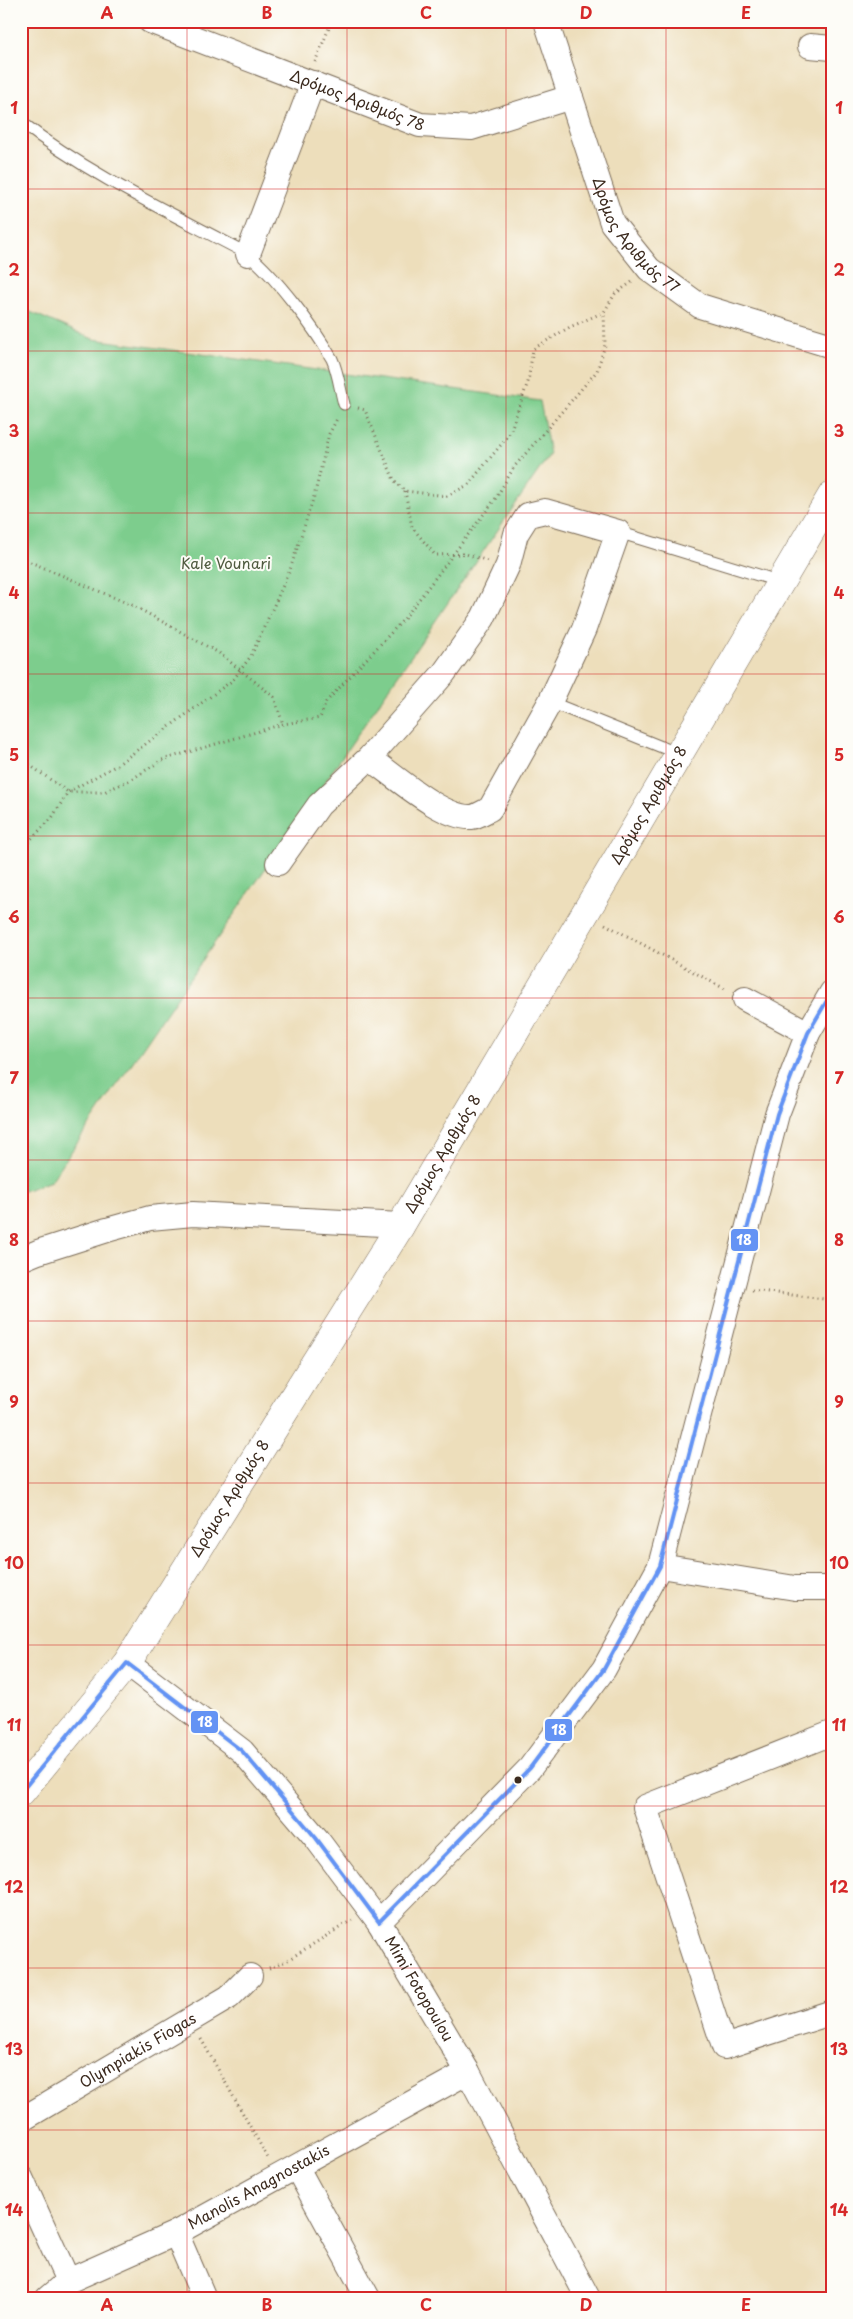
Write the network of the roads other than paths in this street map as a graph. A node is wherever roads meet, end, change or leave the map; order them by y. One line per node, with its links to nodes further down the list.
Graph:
1 (150, 21): 3 (street, Δρόμος Αριθμός 78)
2 (546, 21): 4 (street, Δρόμος Αριθμός 77)
3 (310, 82): 4 (street, Δρόμος Αριθμός 78); 6 (street)
4 (571, 97): 7 (street, Δρόμος Αριθμός 77)
5 (21, 122): 6 (lane)
6 (248, 254): 8 (lane)
7 (832, 346)
8 (344, 404)
9 (832, 495): 11 (street, Δρόμος Αριθμός 8)
10 (618, 532): 11 (lane); 12 (street); 14 (street)
11 (780, 582): 13 (street, Δρόμος Αριθμός 8)
12 (550, 702): 13 (lane); 14 (street)
13 (679, 754): 19 (street, Δρόμος Αριθμός 8)
14 (370, 758): 15 (street)
15 (278, 863)
16 (832, 992): 18 (street)
17 (745, 1000): 18 (street)
18 (808, 1033): 21 (street)
19 (400, 1225): 20 (street); 23 (street, Δρόμος Αριθμός 8)
20 (21, 1259)
21 (660, 1566): 22 (street); 26 (street)
22 (832, 1588)
23 (127, 1663): 25 (street, Δρόμος Αριθμός 8); 26 (street, Mimi Fotopoulou)
24 (832, 1733): 28 (street)
25 (21, 1792)
26 (375, 1916): 29 (street, Mimi Fotopoulou)
27 (250, 1976): 30 (street, Olympiakis Fiogas)
28 (830, 2013)
29 (468, 2072): 31 (street, Manolis Anagnostakis); 38 (street, Mimi Fotopoulou)
30 (21, 2120)
31 (288, 2173): 33 (street, Manolis Anagnostakis); 37 (street)
32 (21, 2178): 34 (street)
33 (176, 2233): 34 (street, Manolis Anagnostakis); 36 (street)
34 (68, 2281): 35 (street, Manolis Anagnostakis)
35 (48, 2298)
36 (204, 2298)
37 (368, 2298)
38 (588, 2298)

